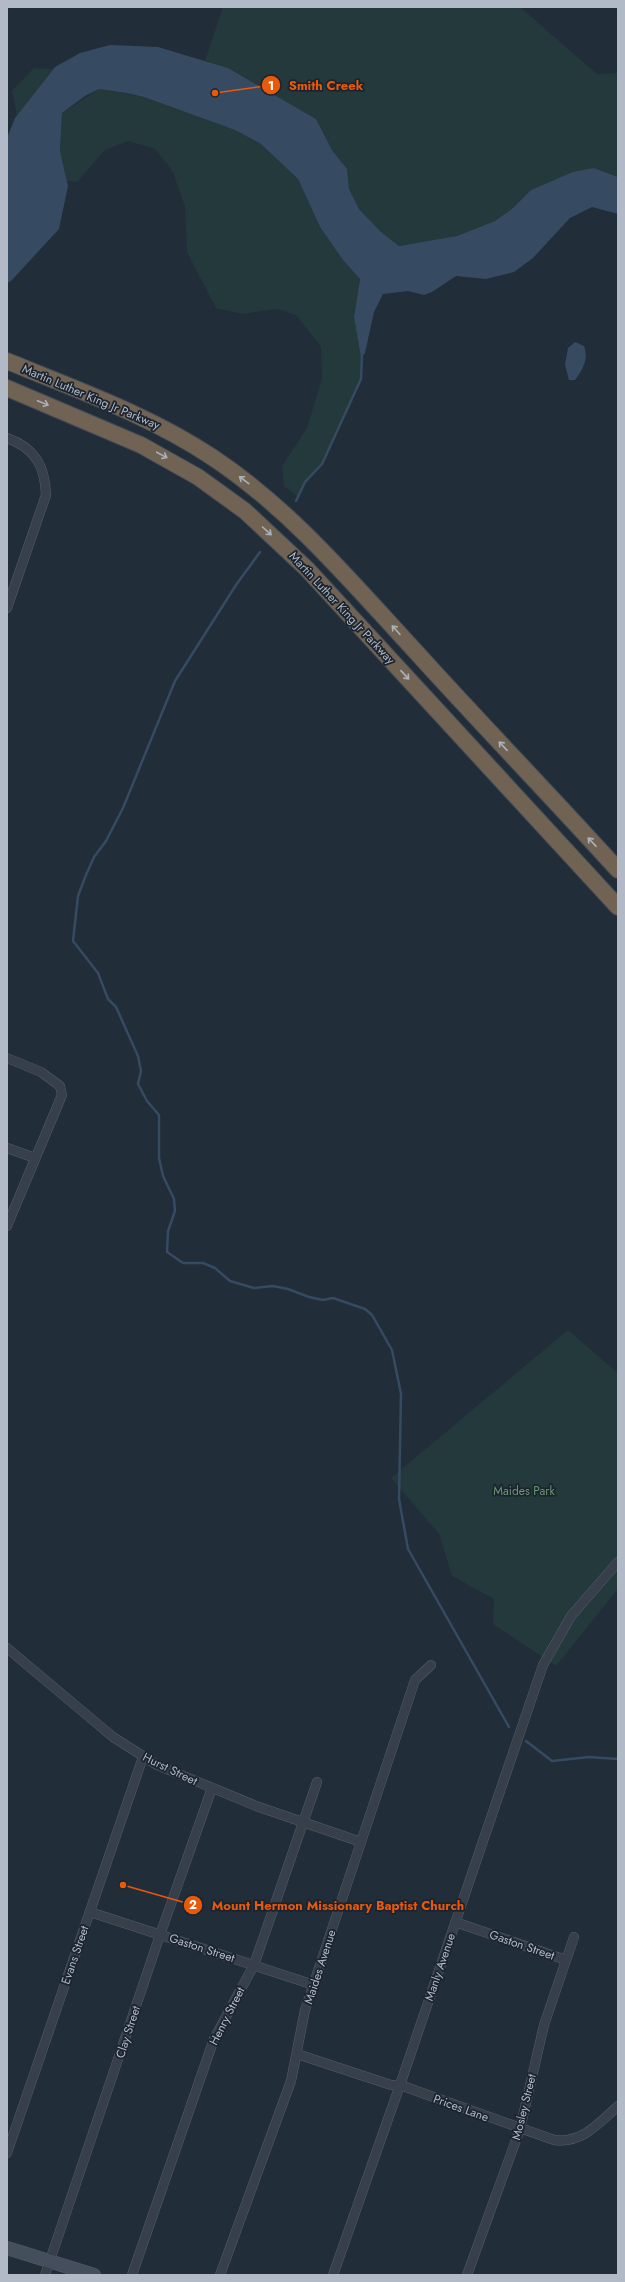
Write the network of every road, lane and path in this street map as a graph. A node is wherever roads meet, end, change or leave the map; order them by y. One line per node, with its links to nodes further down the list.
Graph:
1 (7, 361): 5 (highway, Martin Luther King Jr Parkway, one-way to 1)
2 (7, 388): 6 (highway, Martin Luther King Jr Parkway, one-way to 6)
3 (7, 438): 4 (street)
4 (7, 608)
5 (618, 870)
6 (618, 907)
7 (7, 1058): 9 (street)
8 (7, 1148): 9 (street)
9 (36, 1158): 10 (street)
10 (7, 1226)
11 (618, 1562): 20 (street, Manly Avenue)
12 (7, 1648): 14 (street, Hurst Street)
13 (431, 1665): 18 (street, Maides Avenue)
14 (143, 1757): 16 (street, Hurst Street); 19 (street, Evans Street)
15 (317, 1782): 17 (street, Henry Street)
16 (212, 1788): 17 (street, Hurst Street); 21 (street, Clay Street)
17 (302, 1822): 18 (street, Hurst Street); 24 (street, Henry Street)
18 (361, 1842): 25 (street, Maides Avenue)
19 (90, 1912): 21 (street, Gaston Street); 30 (street, Evans Street)
20 (455, 1922): 23 (street, Gaston Street); 27 (street, Manly Avenue)
21 (160, 1935): 24 (street, Gaston Street); 32 (street, Clay Street)
22 (574, 1937): 23 (street, Mosley Street)
23 (566, 1960): 29 (street, Mosley Street)
24 (254, 1965): 25 (street, Gaston Street); 35 (street, Henry Street)
25 (314, 1985): 26 (street, Maides Avenue)
26 (297, 2054): 27 (street, Prices Lane); 36 (street, Maides Avenue)
27 (400, 2085): 29 (street, Prices Lane); 37 (street, Manly Avenue)
28 (618, 2106): 29 (street, Prices Lane)
29 (520, 2129): 38 (street, Mosley Street)
30 (7, 2154)
31 (7, 2248): 32 (street)
32 (50, 2262): 33 (street, Clay Street); 34 (street)
33 (45, 2275)
34 (94, 2275)
35 (132, 2275)
36 (220, 2275)
37 (333, 2275)
38 (467, 2275)

